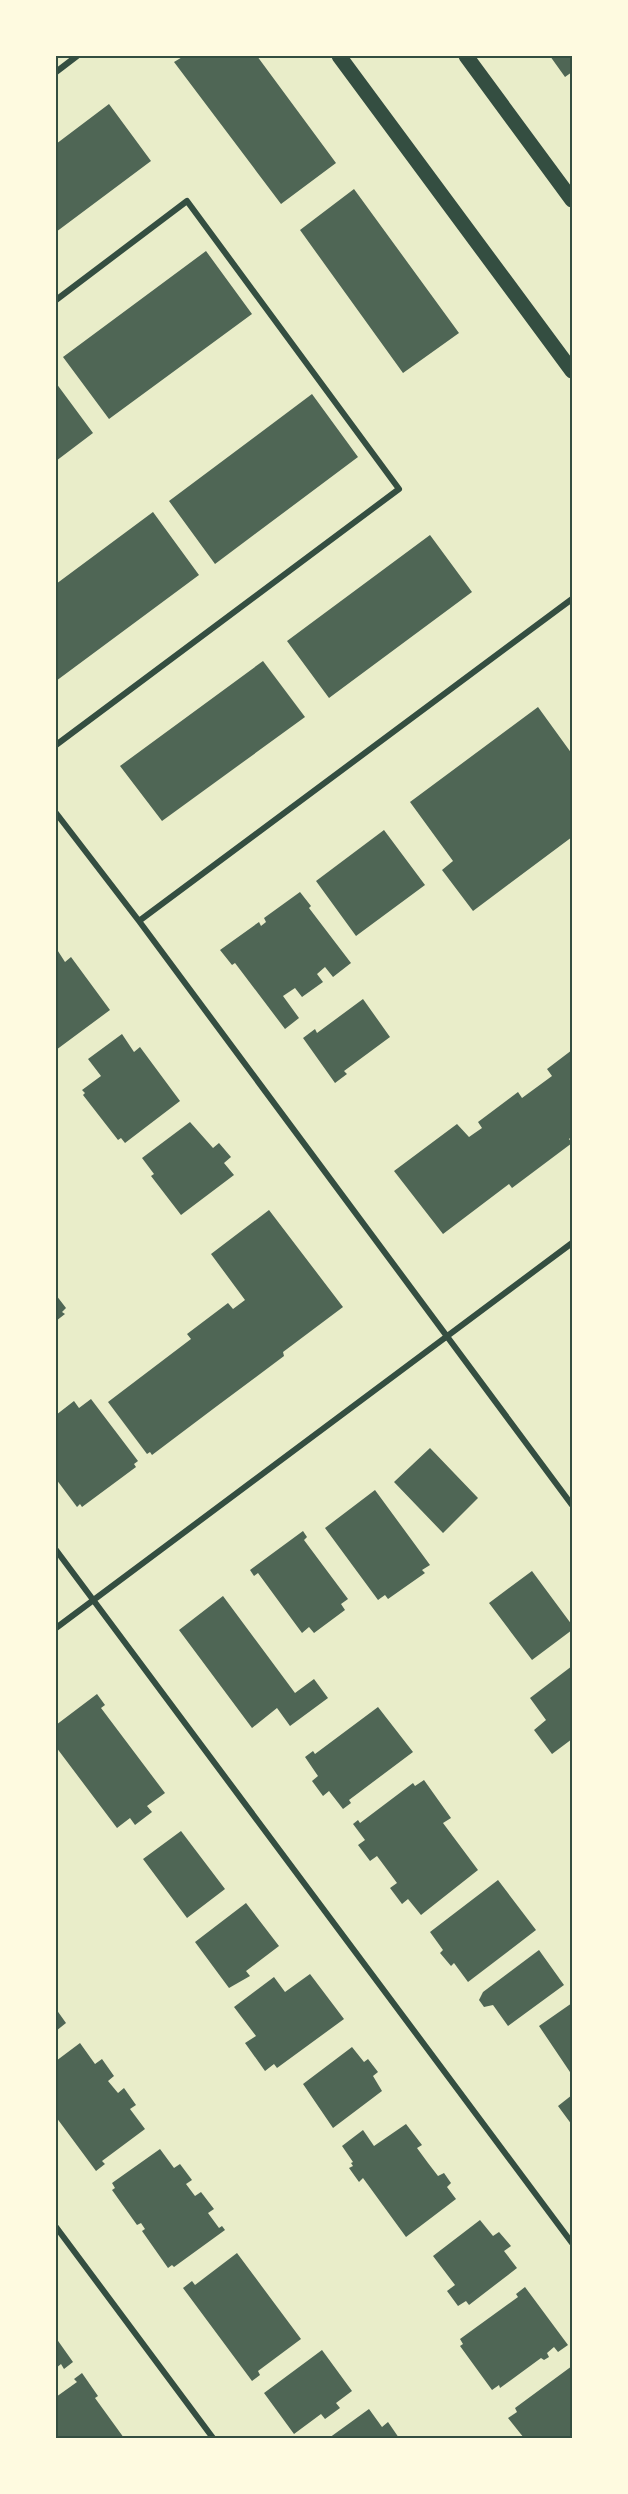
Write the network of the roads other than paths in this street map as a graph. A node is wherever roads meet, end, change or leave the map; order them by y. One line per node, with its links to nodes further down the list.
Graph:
1 (77, 56): 4 (street)
2 (339, 56): 7 (main road)
3 (466, 56): 5 (main road)
4 (56, 72)
5 (573, 200)
6 (56, 300): 9 (street)
7 (573, 371)
8 (573, 599): 11 (street)
9 (56, 745)
10 (56, 813): 11 (street)
11 (139, 921): 13 (street)
12 (573, 1244): 13 (street)
13 (447, 1337): 14 (street); 16 (street)
14 (573, 1505)
15 (56, 1550): 16 (street)
16 (93, 1600): 17 (street); 19 (street)
17 (56, 1628)
18 (56, 2227): 20 (street)
19 (573, 2243)
20 (213, 2439)

